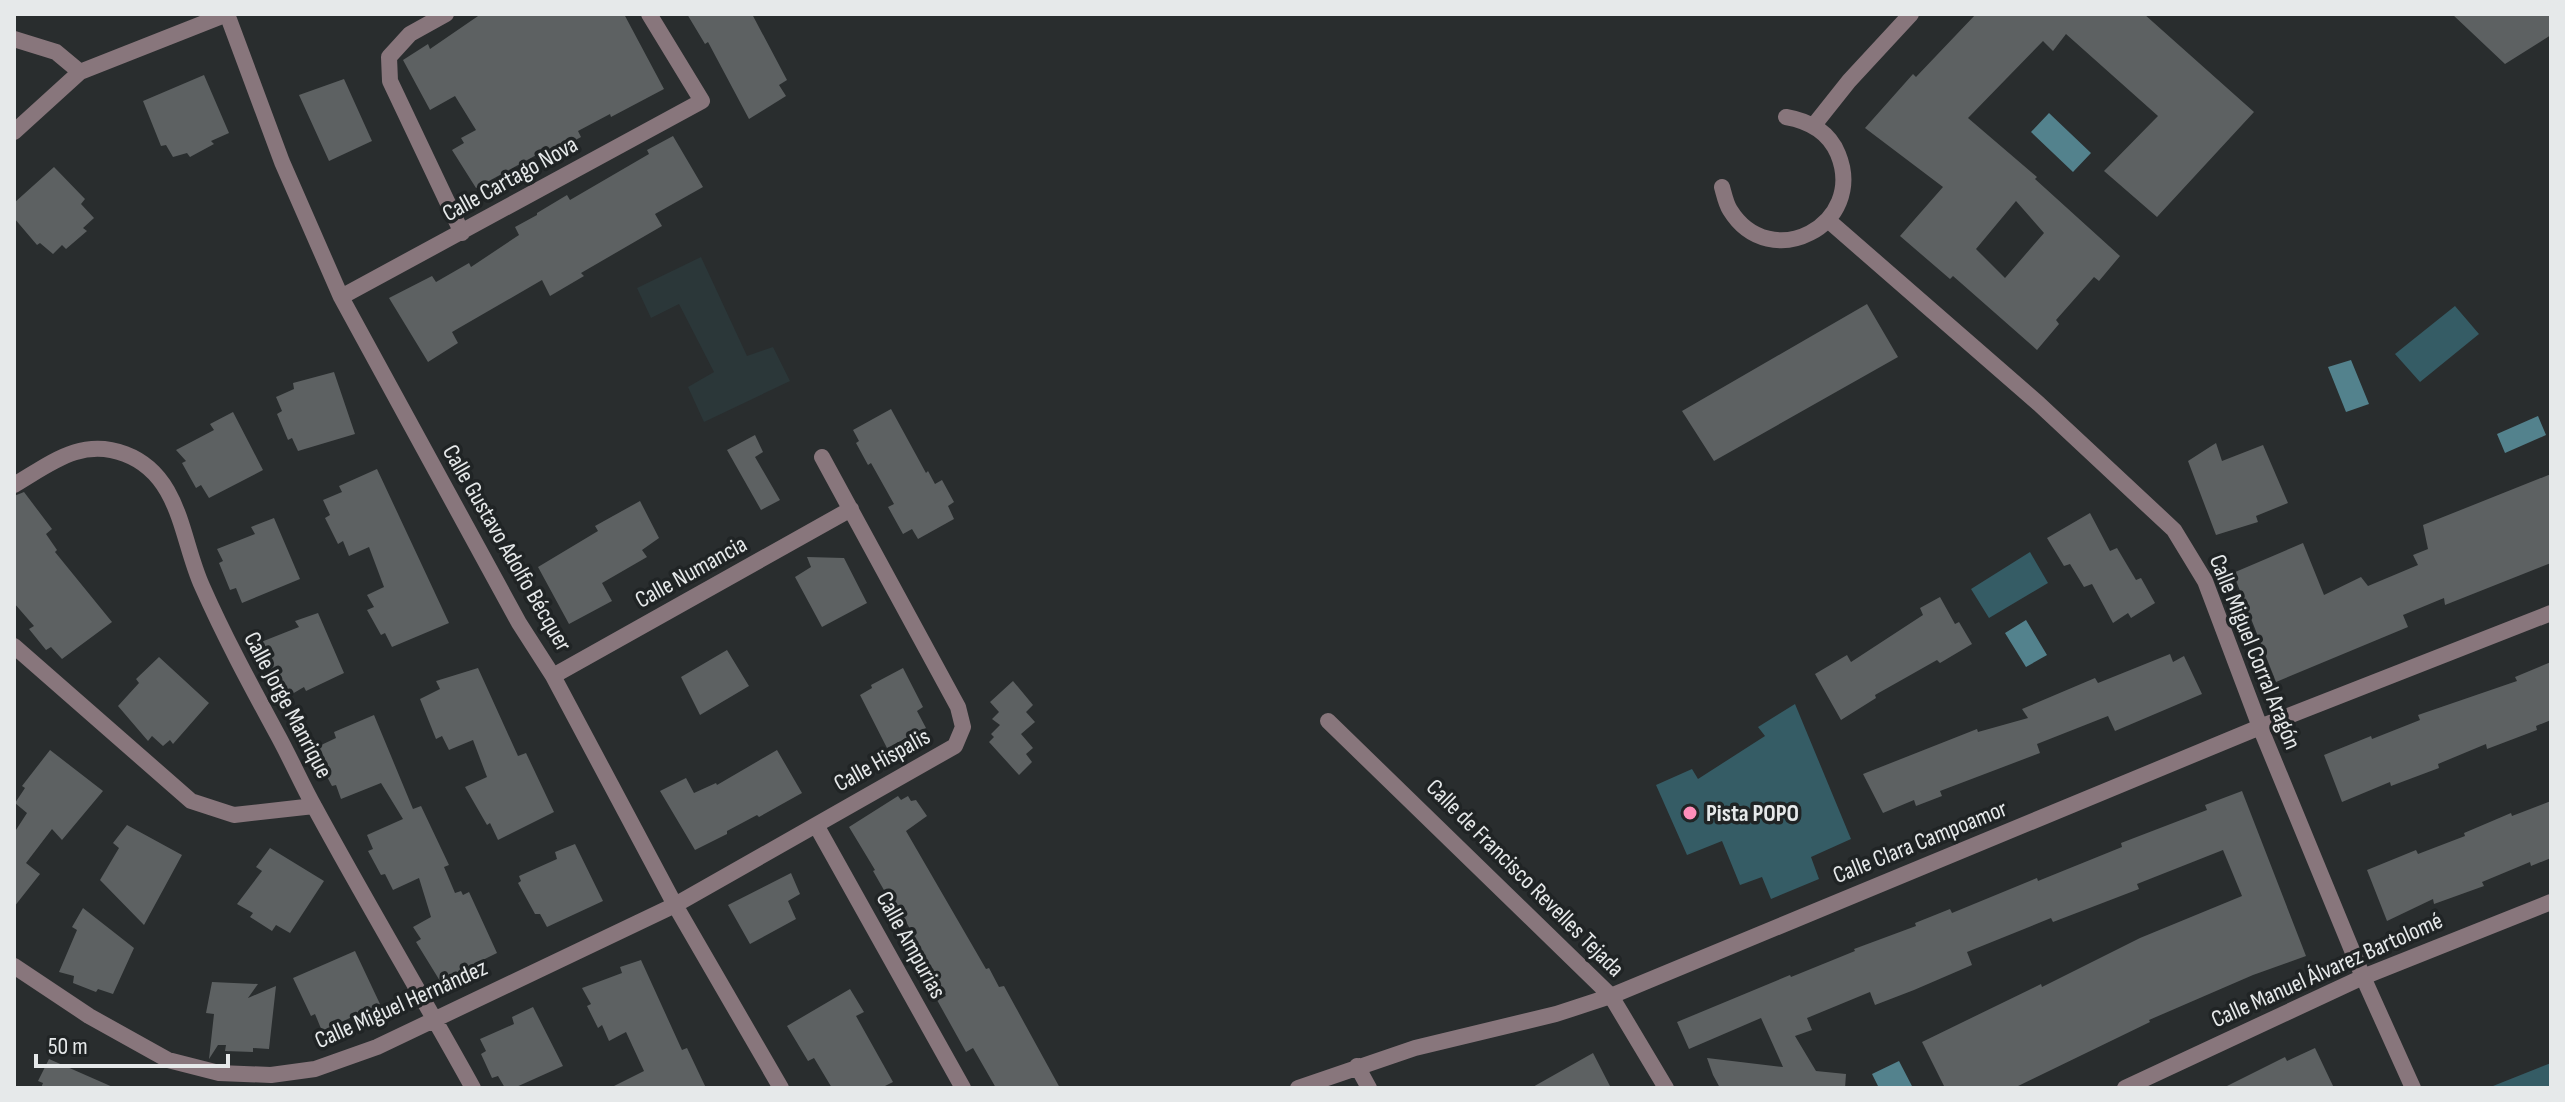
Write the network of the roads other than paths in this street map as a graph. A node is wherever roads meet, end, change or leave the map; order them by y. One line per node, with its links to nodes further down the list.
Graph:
1 (227, 14): 6 (street); 13 (street, Calle Gustavo Adolfo Bécquer)
2 (446, 14): 12 (street)
3 (649, 14): 12 (street, Calle Cartago Nova)
4 (1911, 14): 8 (street)
5 (14, 39): 6 (street)
6 (80, 72): 9 (street)
7 (1786, 117): 8 (street)
8 (1814, 125): 11 (street)
9 (14, 132)
10 (1722, 187): 11 (street)
11 (1829, 221): 21 (street, Calle Miguel Corral Aragón)
12 (462, 233): 13 (street, Calle Cartago Nova)
13 (341, 297): 19 (street, Calle Gustavo Adolfo Bécquer)
14 (822, 457): 16 (street, Calle Hispalis)
15 (14, 485): 22 (street, Calle Jorge Manrique)
16 (851, 509): 19 (street, Calle Numancia); 23 (street, Calle Hispalis)
17 (2551, 613): 21 (street, Calle Clara Campoamor)
18 (14, 646): 22 (street)
19 (553, 676): 25 (street, Calle Gustavo Adolfo Bécquer)
20 (1328, 721): 28 (street, Calle de Francisco Revelles Tejada)
21 (2260, 727): 27 (street, Calle Miguel Corral Aragón); 28 (street, Calle Clara Campoamor)
22 (314, 806): 29 (street, Calle Jorge Manrique)
23 (816, 825): 25 (street, Calle Hispalis); 33 (street, Calle Ampurias)
24 (2551, 902): 27 (street, Calle Manuel Álvarez Bartolomé)
25 (675, 905): 29 (street, Calle Miguel Hernández); 32 (street, Calle Gustavo Adolfo Bécquer)
26 (14, 966): 29 (street, Calle Miguel Hernández)
27 (2363, 977): 37 (street, Calle Manuel Álvarez Bartolomé); 38 (street, Calle Miguel Corral Aragón)
28 (1611, 996): 30 (street, Calle Clara Campoamor); 36 (street, Calle de Francisco Revelles Tejada)
29 (434, 1017): 31 (street, Calle Jorge Manrique)
30 (1357, 1066): 34 (street, Calle Clara Campoamor); 35 (street)
31 (473, 1088)
32 (781, 1088)
33 (963, 1088)
34 (1298, 1088)
35 (1369, 1088)
36 (1666, 1088)
37 (2125, 1088)
38 (2413, 1088)

